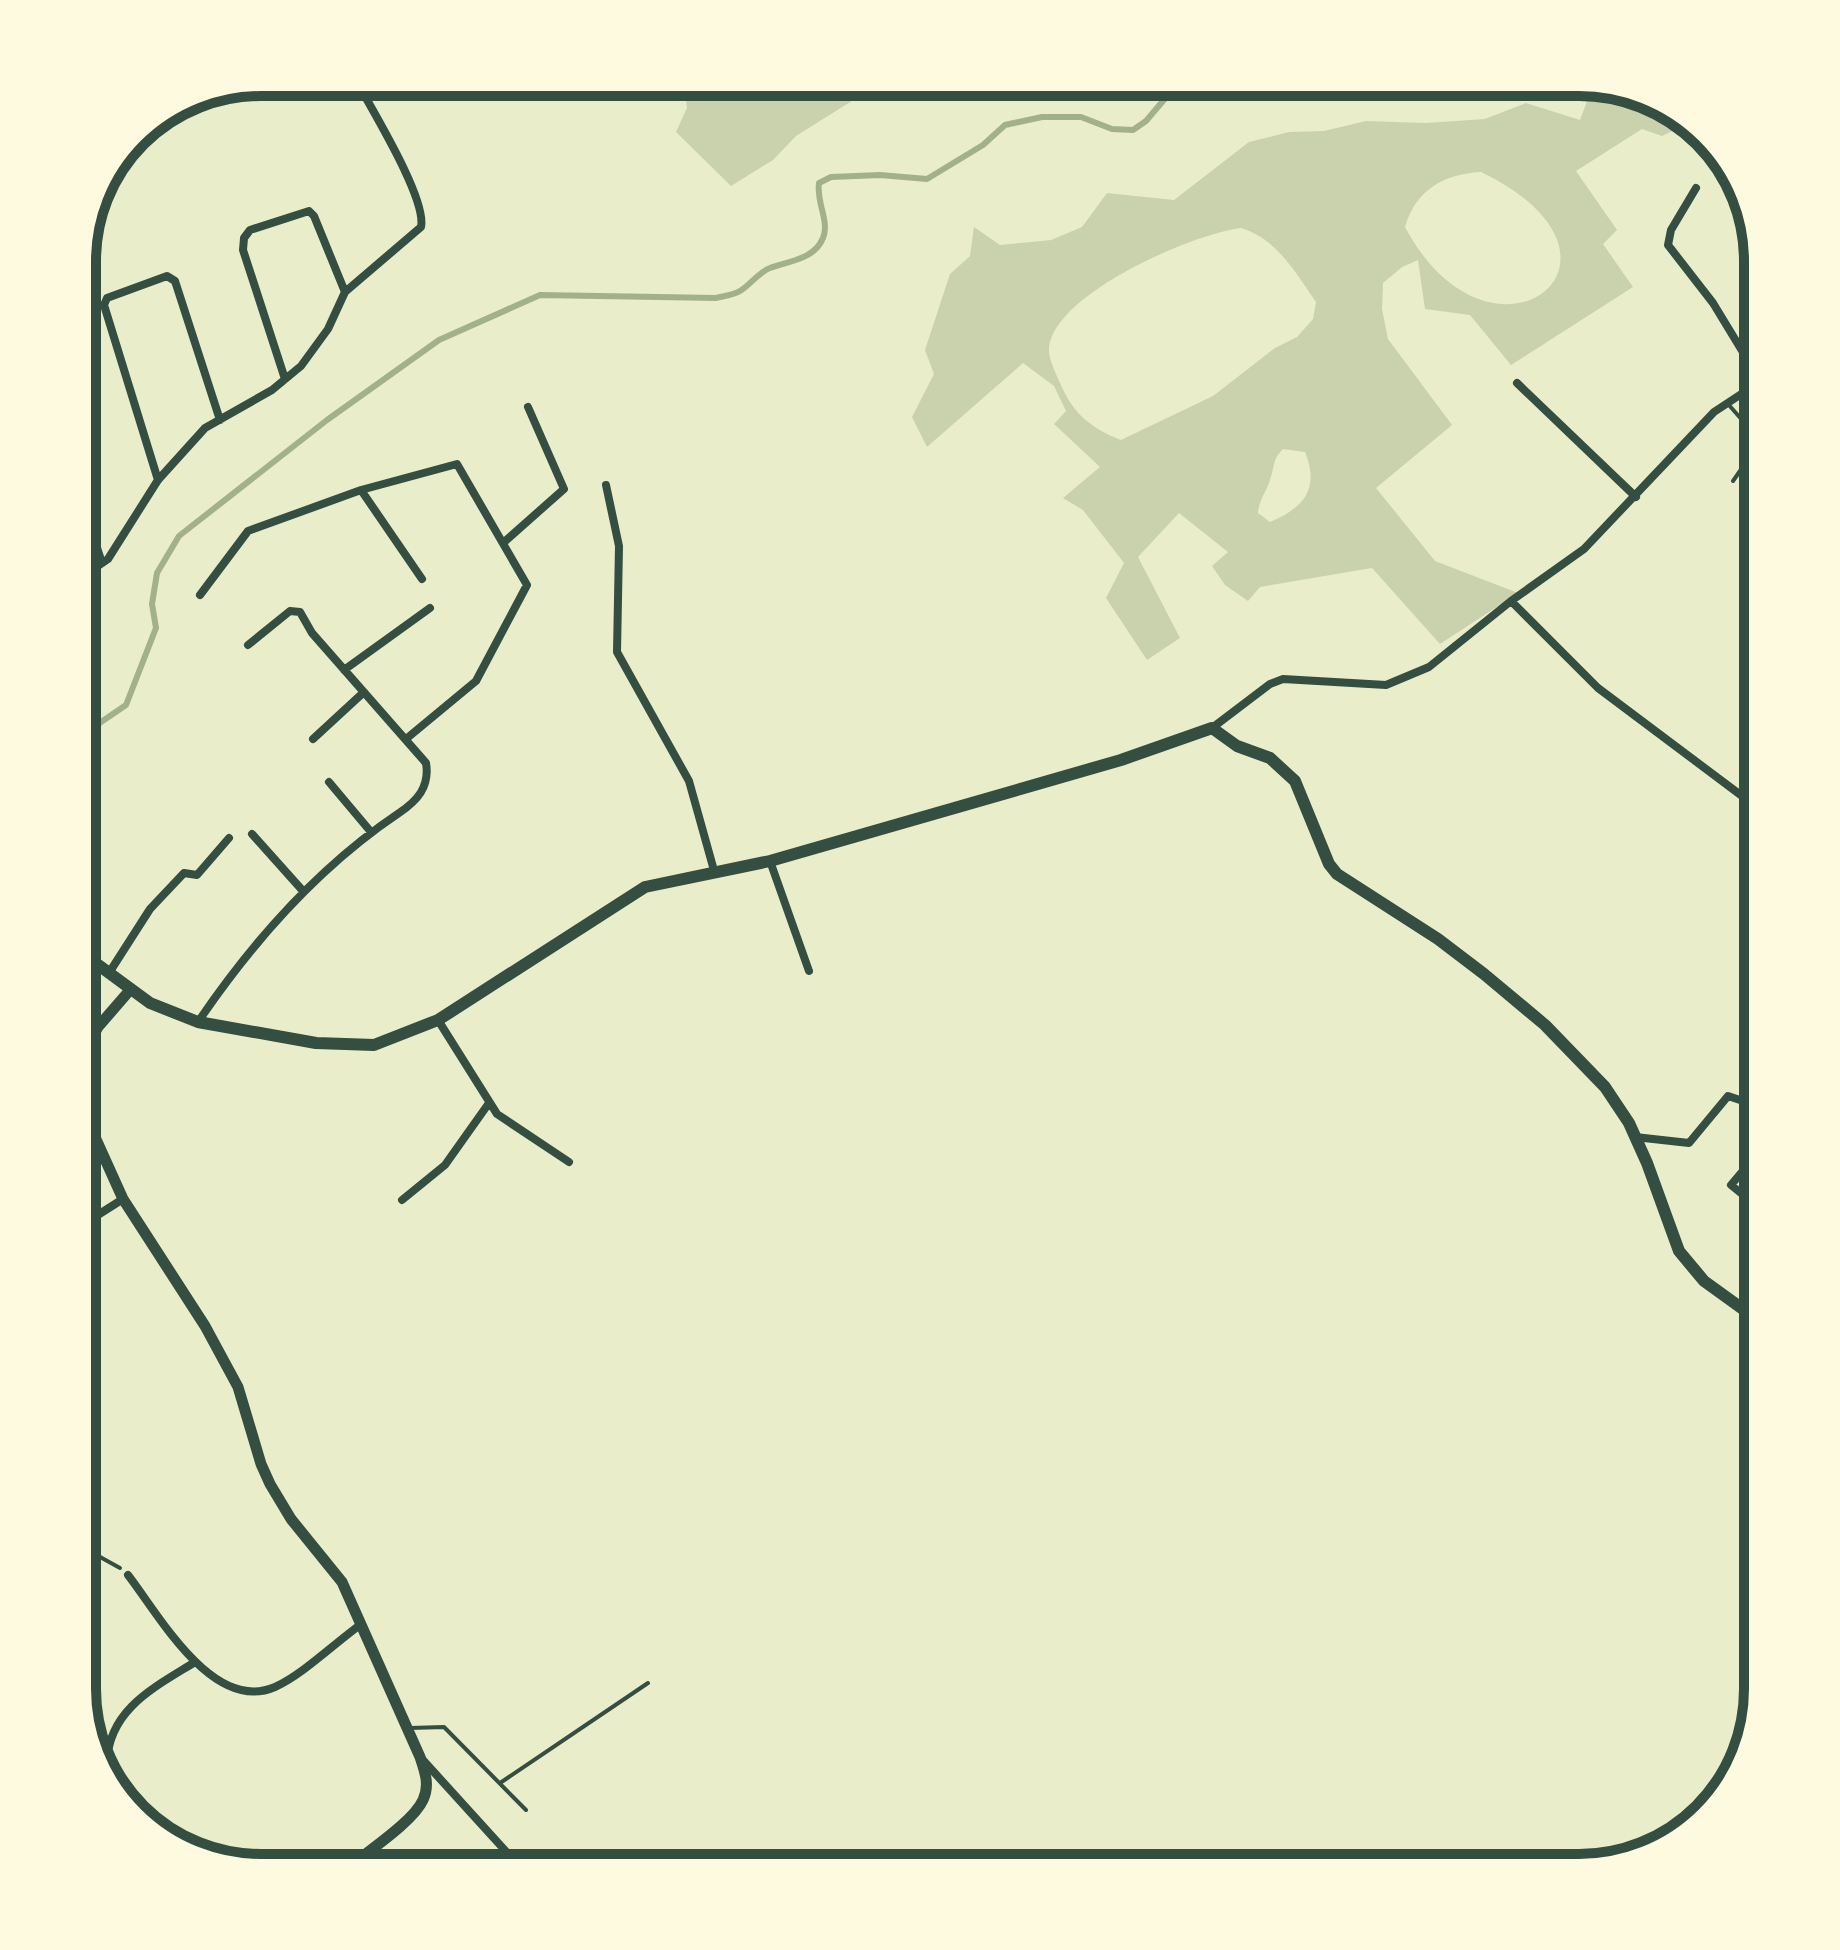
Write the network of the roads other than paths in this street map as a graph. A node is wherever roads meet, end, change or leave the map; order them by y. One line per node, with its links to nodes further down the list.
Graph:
1 (364, 96): 3 (street)
2 (1696, 188): 4 (street)
3 (345, 292): 5 (street); 5 (street)
4 (1744, 356)
5 (285, 379): 10 (street)
6 (1517, 383): 17 (street)
7 (1744, 390): 8 (street)
8 (1726, 402): 11 (lane); 17 (street)
9 (528, 407): 18 (street)
10 (220, 420): 13 (street); 13 (street)
11 (1744, 422)
12 (1744, 465): 14 (lane)
13 (158, 480): 20 (street)
14 (1733, 481)
15 (606, 485): 38 (street)
16 (361, 490): 18 (street); 22 (street); 23 (street)
17 (1636, 497): 24 (street)
18 (503, 543): 31 (street)
19 (96, 545): 20 (street)
20 (102, 563): 21 (street)
21 (96, 567)
22 (422, 579)
23 (200, 595)
24 (1511, 601): 29 (street); 33 (street)
25 (430, 608): 27 (street)
26 (248, 645): 27 (street)
27 (344, 670): 28 (street)
28 (364, 692): 30 (street); 31 (street)
29 (1212, 728): 37 (main road); 49 (main road)
30 (313, 739)
31 (406, 739): 34 (street)
32 (329, 782): 34 (street)
33 (1744, 797)
34 (371, 832): 39 (street)
35 (252, 834): 39 (street)
36 (229, 838): 42 (street)
37 (770, 861): 38 (main road); 41 (street)
38 (715, 875): 44 (main road)
39 (303, 891): 45 (street)
40 (96, 963): 42 (main road)
41 (809, 971)
42 (109, 973): 43 (main road)
43 (130, 990): 45 (main road); 46 (street)
44 (438, 1020): 45 (main road); 48 (street)
45 (198, 1022)
46 (96, 1032)
47 (1744, 1101): 49 (street)
48 (489, 1103): 51 (street); 55 (street)
49 (1635, 1137): 57 (main road)
50 (96, 1139): 54 (street)
51 (569, 1162)
52 (1744, 1170): 53 (street)
53 (1744, 1196)
54 (123, 1199): 56 (street); 59 (street)
55 (402, 1200)
56 (96, 1216)
57 (1744, 1310)
58 (128, 1575): 60 (street)
59 (360, 1625): 60 (street); 62 (street)
60 (195, 1662): 63 (street)
61 (648, 1683): 65 (lane)
62 (408, 1728): 64 (street); 65 (lane)
63 (108, 1750)
64 (420, 1757): 67 (street); 68 (street)
65 (500, 1783): 66 (lane)
66 (526, 1810)
67 (365, 1854)
68 (508, 1854)

